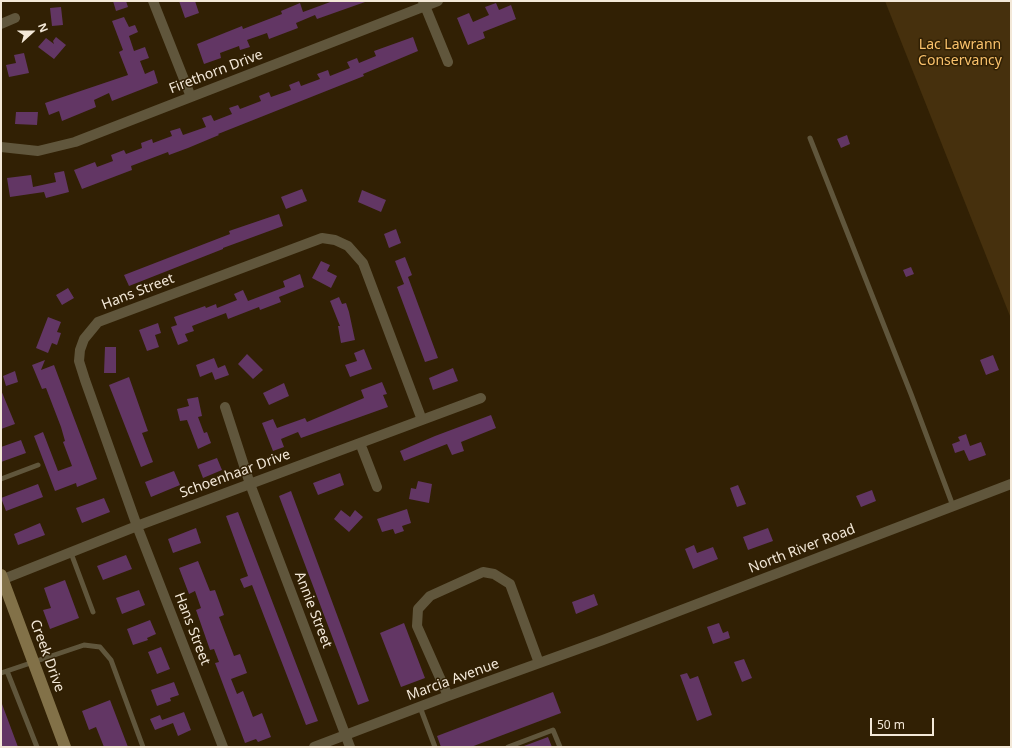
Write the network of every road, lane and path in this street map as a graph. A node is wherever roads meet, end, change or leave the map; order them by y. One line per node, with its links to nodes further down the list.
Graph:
1 (152, 1): 7 (street)
2 (438, 1): 3 (street, Firethorn Drive)
3 (424, 4): 6 (street); 7 (street, Firethorn Drive)
4 (15, 18): 5 (street)
5 (1, 24)
6 (448, 62)
7 (191, 97): 9 (street, Firethorn Drive)
8 (810, 138): 19 (lane)
9 (1, 147)
10 (481, 398): 12 (street, Schoenhaar Drive)
11 (225, 407): 16 (street, Annie Street)
12 (422, 420): 13 (street, Schoenhaar Drive); 20 (street, Hans Street)
13 (360, 443): 16 (street, Schoenhaar Drive); 18 (street)
14 (38, 465): 15 (lane)
15 (1, 480)
16 (250, 484): 20 (street, Schoenhaar Drive); 31 (street, Annie Street)
17 (1011, 484): 19 (street, North River Road)
18 (377, 488)
19 (953, 506): 24 (street, North River Road)
20 (137, 526): 21 (street, Schoenhaar Drive); 35 (street, Hans Street)
21 (71, 553): 22 (street, Schoenhaar Drive); 23 (lane)
22 (2, 578): 25 (street, Creek Drive)
23 (93, 612)
24 (603, 640): 26 (street, Marcia Avenue)
25 (34, 663): 27 (lane); 33 (street, Creek Drive); 34 (lane)
26 (539, 663): 29 (street, Marcia Avenue); 29 (street)
27 (7, 671): 28 (lane); 32 (lane)
28 (1, 673)
29 (448, 696): 30 (street, Marcia Avenue)
30 (420, 707): 31 (street, Marcia Avenue); 38 (lane)
31 (346, 735): 36 (street, Marcia Avenue); 37 (street, Annie Street)
32 (37, 747)
33 (65, 747)
34 (143, 747)
35 (223, 747)
36 (314, 747)
37 (350, 747)
38 (436, 747)
39 (508, 747): 40 (lane)
40 (560, 747)

